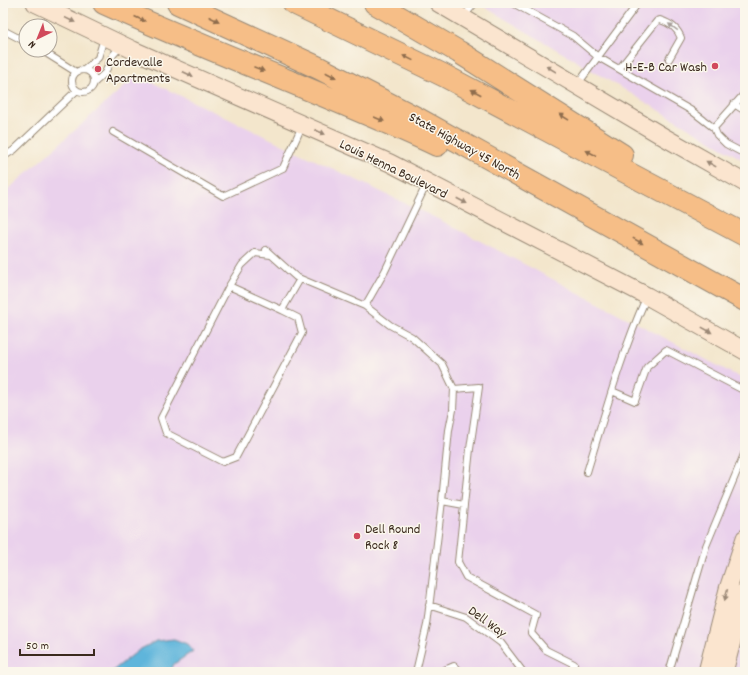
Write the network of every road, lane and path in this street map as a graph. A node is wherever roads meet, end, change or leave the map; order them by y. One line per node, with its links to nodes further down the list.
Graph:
1 (35, 3): 12 (main road, Louis Henna Boulevard, one-way to 12)
2 (104, 3): 28 (highway, one-way to 28)
3 (178, 3): 28 (highway, State Highway 45 North, one-way to 28)
4 (294, 3): 35 (highway, one-way to 4)
5 (374, 3): 35 (highway, one-way to 5)
6 (438, 3): 10 (main road)
7 (475, 3): 10 (lane)
8 (513, 3): 15 (lane)
9 (638, 3): 15 (lane)
10 (463, 17): 22 (main road, one-way to 10)
11 (3, 30): 13 (lane)
12 (105, 36): 14 (main road, Louis Henna Boulevard); 19 (lane)
13 (18, 38)
14 (122, 44): 21 (lane); 27 (main road, Louis Henna Boulevard, one-way to 27)
15 (598, 57): 18 (lane); 22 (lane)
16 (54, 58): 20 (lane)
17 (669, 59): 18 (lane, one-way to 18)
18 (620, 69): 29 (lane)
19 (84, 70): 20 (lane); 21 (lane)
20 (76, 72): 23 (lane)
21 (94, 83): 23 (lane)
22 (577, 85): 34 (main road, one-way to 22)
23 (76, 91): 32 (lane)
24 (745, 93): 25 (lane)
25 (734, 104): 26 (lane); 29 (lane)
26 (745, 111)
27 (302, 124): 30 (lane); 33 (main road, Louis Henna Boulevard, one-way to 33)
28 (416, 127): 39 (highway, State Highway 45 North, one-way to 39)
29 (714, 128): 31 (lane)
30 (113, 132)
31 (745, 154)
32 (3, 157)
33 (427, 183): 38 (main road, Louis Henna Boulevard, one-way to 38); 40 (lane)
34 (745, 183)
35 (741, 232)
36 (300, 278): 37 (lane); 40 (lane); 41 (lane)
37 (229, 286): 41 (lane); 41 (lane)
38 (647, 296): 42 (main road, Louis Henna Boulevard, one-way to 42); 44 (lane)
39 (745, 300)
40 (365, 306): 43 (lane)
41 (282, 310)
42 (745, 351)
43 (454, 388): 48 (lane); 49 (lane)
44 (612, 391): 45 (lane); 47 (lane)
45 (745, 391)
46 (745, 452): 59 (lane)
47 (587, 472)
48 (442, 501): 49 (lane); 53 (lane)
49 (464, 505): 58 (lane)
50 (744, 541): 51 (main road); 60 (main road, one-way to 60)
51 (745, 578)
52 (745, 591): 61 (main road)
53 (429, 605): 54 (lane); 57 (lane, Dell Way)
54 (416, 672)
55 (440, 672): 56 (lane)
56 (459, 672)
57 (522, 672)
58 (571, 672)
59 (669, 672)
60 (707, 672)
61 (724, 672)

